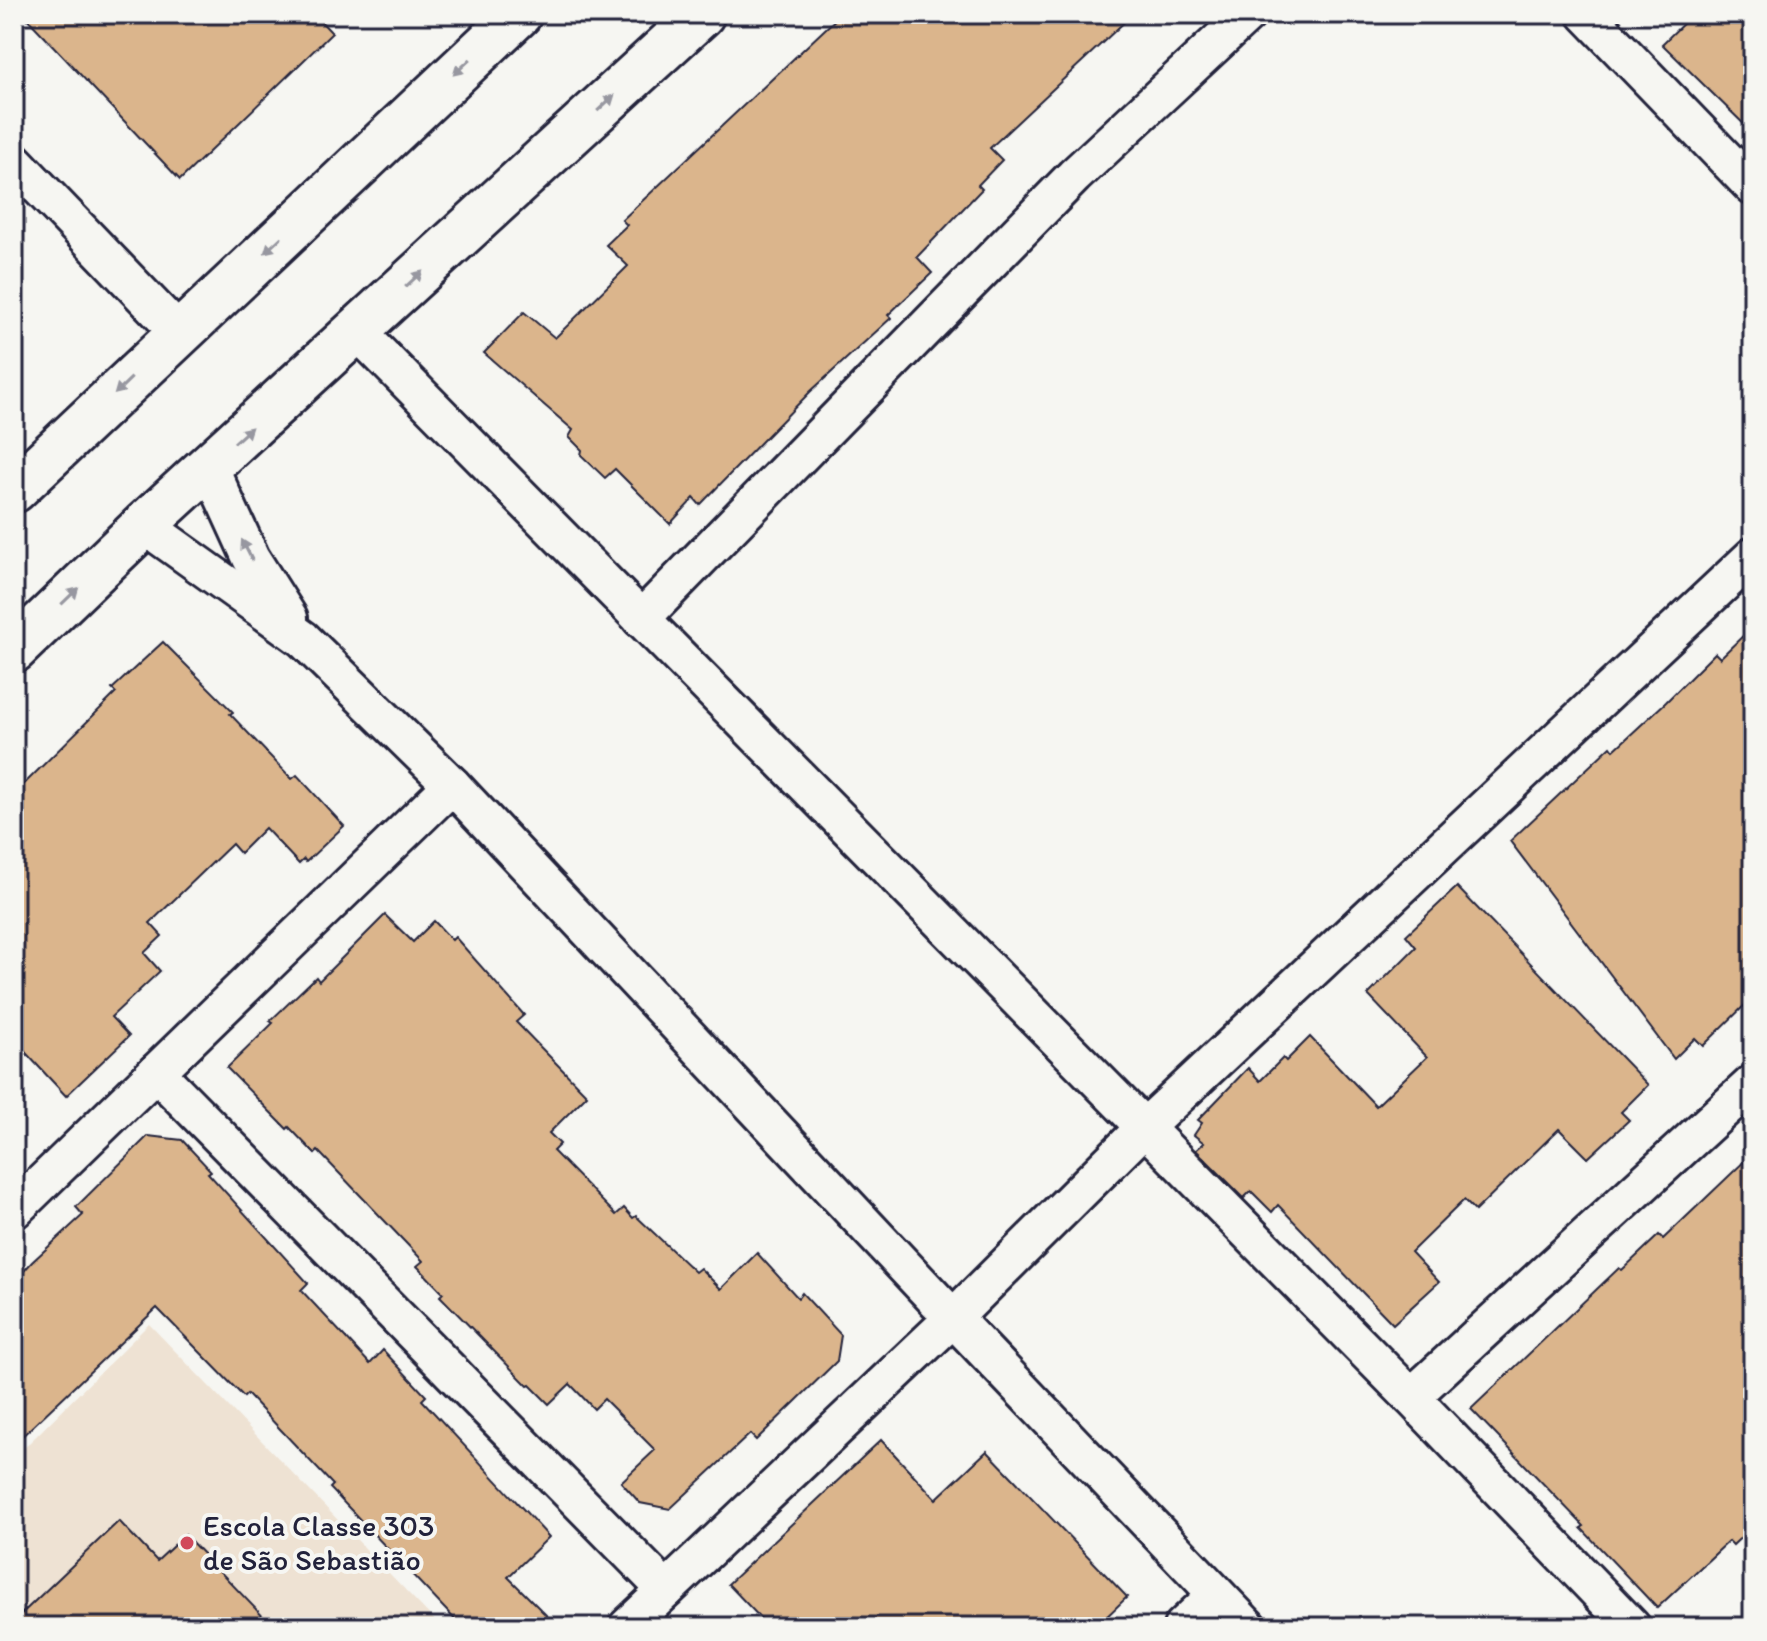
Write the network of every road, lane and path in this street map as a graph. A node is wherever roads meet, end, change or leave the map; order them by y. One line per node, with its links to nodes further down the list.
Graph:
1 (519, 14): 8 (street, one-way to 8)
2 (702, 14): 7 (street, one-way to 2)
3 (1248, 14): 13 (street)
4 (1586, 14): 6 (street)
5 (14, 161): 8 (street)
6 (1753, 187)
7 (357, 331): 9 (street, one-way to 7); 13 (street)
8 (179, 333): 10 (street, one-way to 10)
9 (209, 466): 11 (street); 14 (street, one-way to 9)
10 (14, 490)
11 (144, 525): 14 (street); 15 (street, one-way to 11)
12 (1753, 556): 19 (street)
13 (641, 619): 19 (street)
14 (303, 639): 16 (street)
15 (14, 650)
16 (452, 785): 17 (street); 21 (street)
17 (156, 1072): 20 (street); 23 (street)
18 (1753, 1083): 22 (street)
19 (1144, 1128): 21 (street); 22 (street)
20 (14, 1210)
21 (953, 1318): 23 (street); 24 (street)
22 (1411, 1397): 28 (street)
23 (666, 1590): 25 (street)
24 (1216, 1595): 26 (street); 27 (street)
25 (627, 1627)
26 (1182, 1627)
27 (1248, 1627)
28 (1632, 1627)

